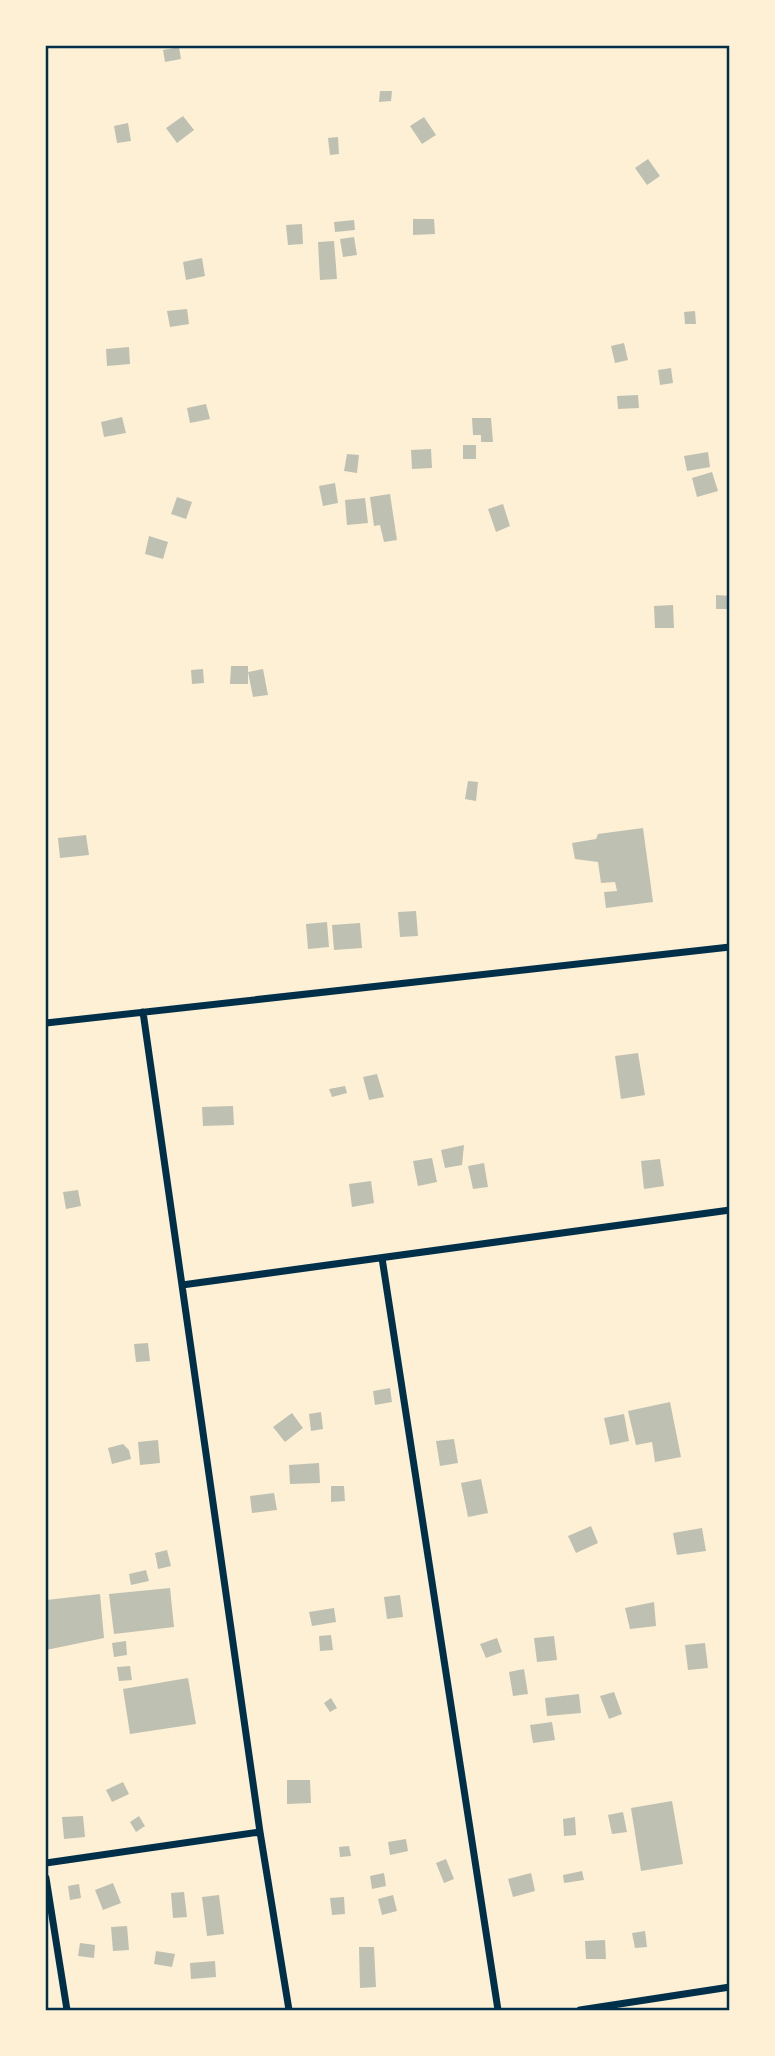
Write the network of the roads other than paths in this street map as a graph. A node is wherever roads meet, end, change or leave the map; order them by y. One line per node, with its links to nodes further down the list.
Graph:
1 (730, 947): 2 (street)
2 (143, 1012): 3 (street); 6 (street)
3 (46, 1023)
4 (730, 1210): 5 (street)
5 (382, 1258): 6 (street); 13 (street)
6 (182, 1285): 7 (street)
7 (260, 1832): 8 (street); 12 (street)
8 (46, 1863)
9 (46, 1878): 11 (street)
10 (730, 1987): 14 (street)
11 (68, 2011)
12 (289, 2011)
13 (498, 2011)
14 (580, 2011)

